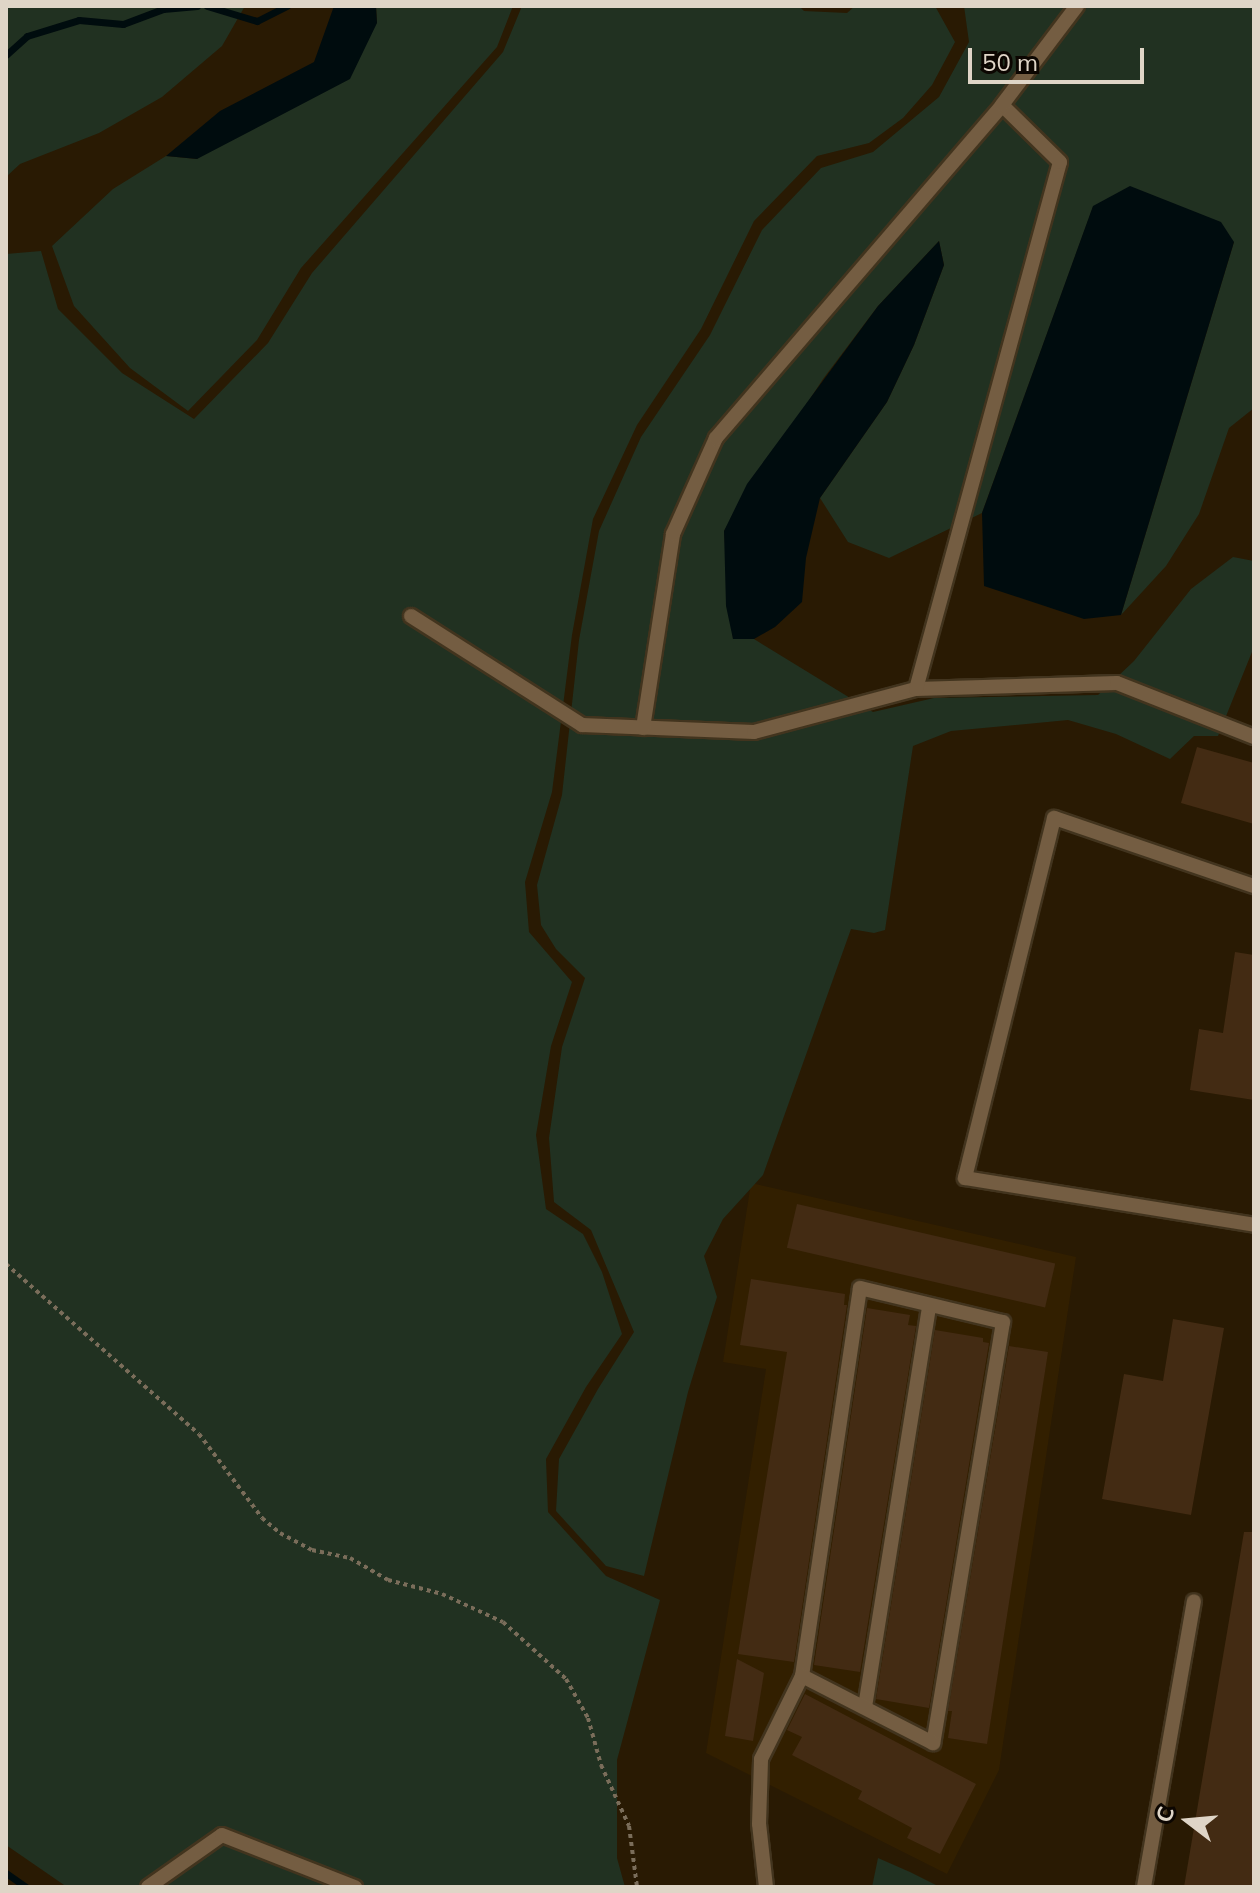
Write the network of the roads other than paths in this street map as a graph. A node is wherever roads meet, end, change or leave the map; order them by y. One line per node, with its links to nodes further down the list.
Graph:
1 (1077, 6): 2 (lane)
2 (1002, 105): 4 (lane); 5 (lane)
3 (411, 616): 5 (lane)
4 (916, 689): 5 (lane); 6 (lane)
5 (643, 728)
6 (1254, 737)
7 (1254, 886): 8 (lane)
8 (1254, 1225)
9 (929, 1306): 11 (lane); 12 (lane); 12 (lane)
10 (1194, 1601): 16 (lane)
11 (802, 1676): 12 (lane); 15 (lane)
12 (865, 1707)
13 (148, 1887): 14 (lane)
14 (355, 1887)
15 (766, 1887)
16 (1144, 1887)

